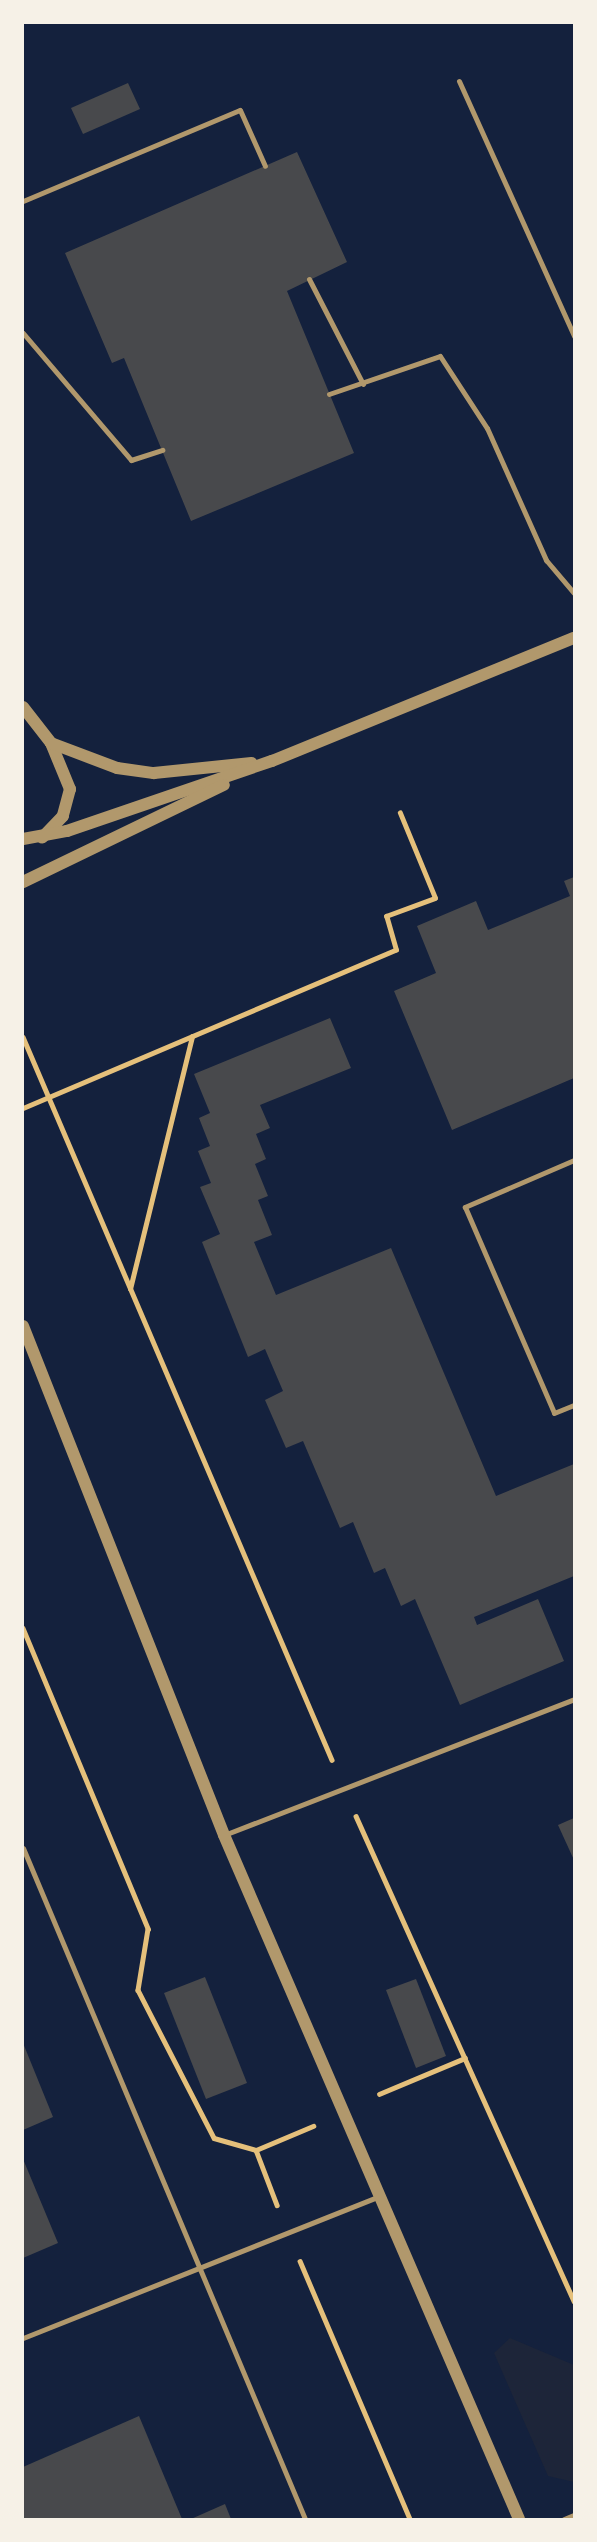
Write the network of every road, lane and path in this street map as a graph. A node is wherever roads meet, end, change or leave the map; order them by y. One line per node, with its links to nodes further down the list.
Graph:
1 (459, 81): 6 (lane)
2 (265, 166): 3 (lane)
3 (23, 201)
4 (309, 279): 7 (lane)
5 (23, 333): 9 (lane)
6 (574, 336)
7 (363, 383): 8 (lane); 10 (lane)
8 (329, 394)
9 (162, 450)
10 (574, 593)
11 (574, 638): 14 (street)
12 (23, 707): 13 (street)
13 (51, 743): 14 (street); 16 (street)
14 (272, 761): 16 (street); 18 (street)
15 (400, 813): 19 (path)
16 (42, 838): 17 (street)
17 (23, 839)
18 (23, 882)
19 (193, 1035): 21 (path); 24 (path)
20 (23, 1037): 21 (path)
21 (45, 1098): 22 (path); 24 (path)
22 (23, 1108)
23 (574, 1160): 26 (lane)
24 (130, 1290): 29 (path)
25 (23, 1326): 30 (street)
26 (574, 1405)
27 (23, 1628): 35 (path)
28 (574, 1699): 29 (lane)
29 (344, 1790): 30 (lane); 32 (path)
30 (224, 1835): 36 (street)
31 (23, 1848): 38 (lane)
32 (465, 2058): 33 (path); 39 (path)
33 (379, 2095)
34 (317, 2124): 35 (path)
35 (256, 2150): 37 (path)
36 (382, 2195): 37 (lane); 44 (street)
37 (287, 2231): 38 (lane); 43 (path)
38 (200, 2264): 40 (lane); 42 (lane)
39 (574, 2301)
40 (23, 2338)
41 (574, 2515): 45 (lane)
42 (305, 2519)
43 (410, 2519)
44 (519, 2519)
45 (564, 2519)

